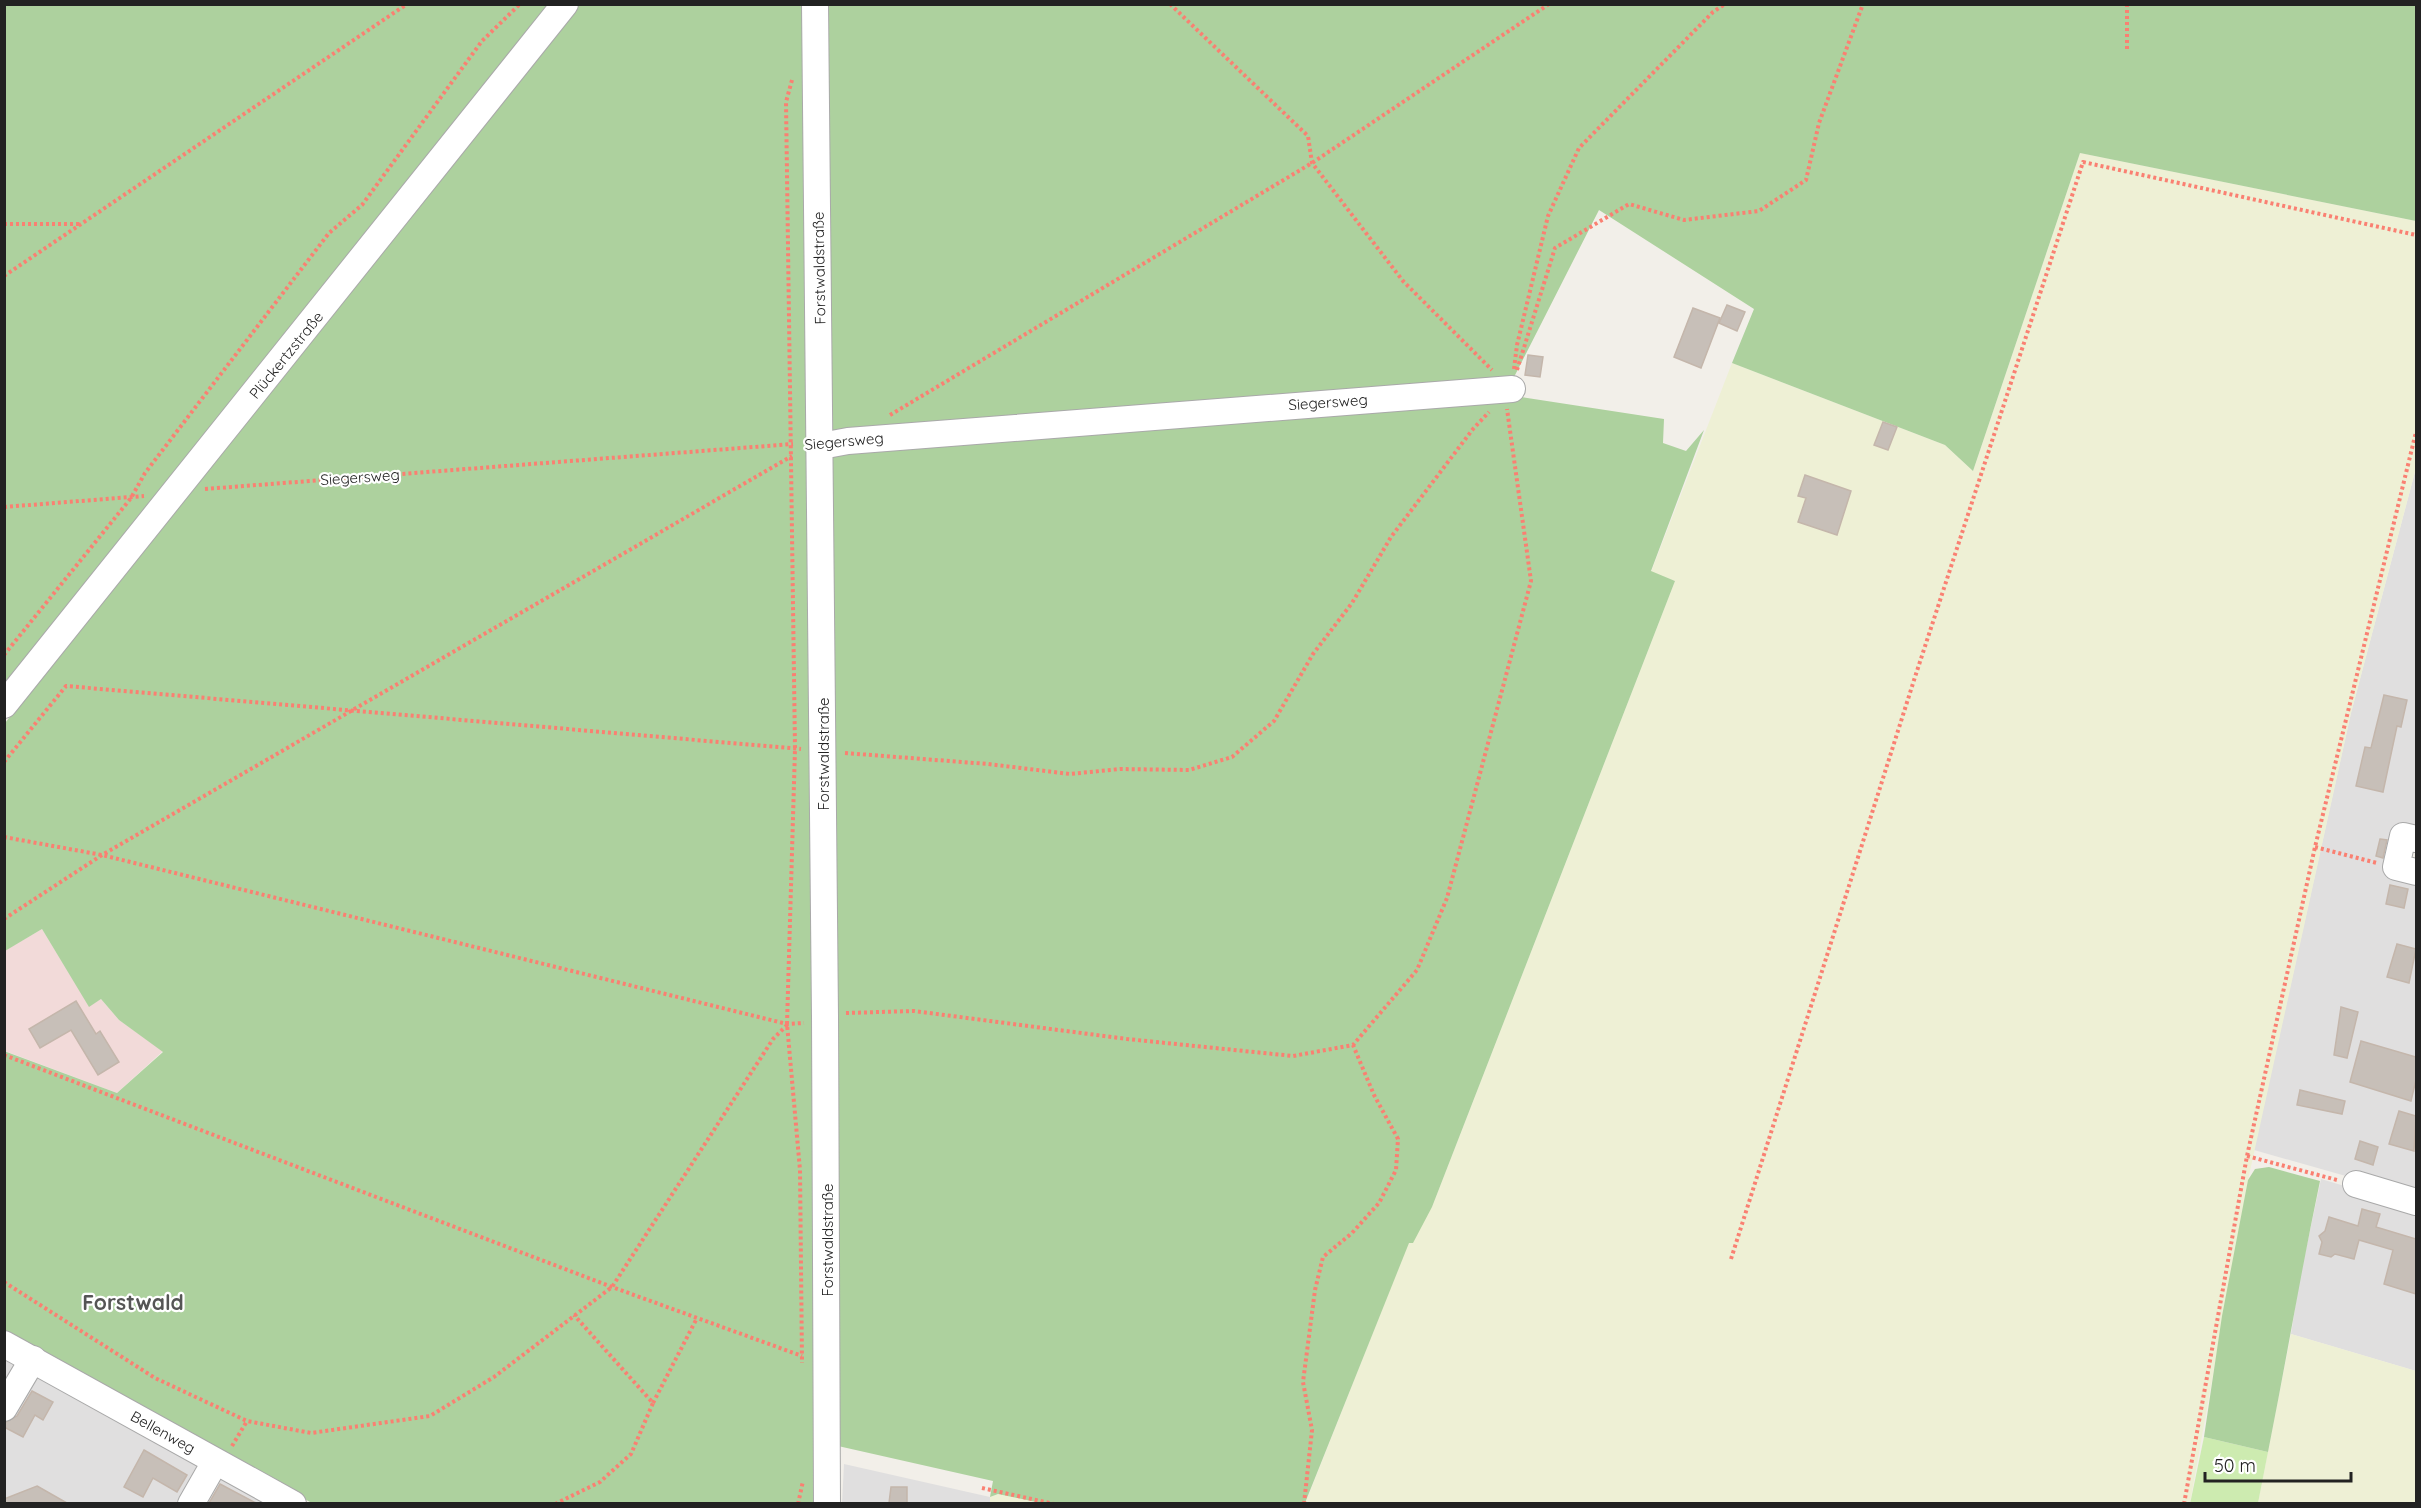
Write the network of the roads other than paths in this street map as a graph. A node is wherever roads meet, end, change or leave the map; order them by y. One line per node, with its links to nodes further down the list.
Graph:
1 (566, 4): 5 (street, Plückertzstraße)
2 (815, 4): 4 (street, Forstwaldstraße)
3 (1512, 389): 4 (street, Siegersweg)
4 (821, 446): 16 (street, Forstwaldstraße)
5 (4, 705)
6 (2416, 839): 7 (street)
7 (2406, 870)
8 (2356, 1184): 9 (street)
9 (2416, 1202)
10 (4, 1344): 11 (street, Bellenweg)
11 (33, 1359): 12 (street); 13 (street, Bellenweg)
12 (4, 1408)
13 (215, 1462): 14 (street); 15 (street, Bellenweg)
14 (191, 1503)
15 (293, 1503)
16 (827, 1503)

